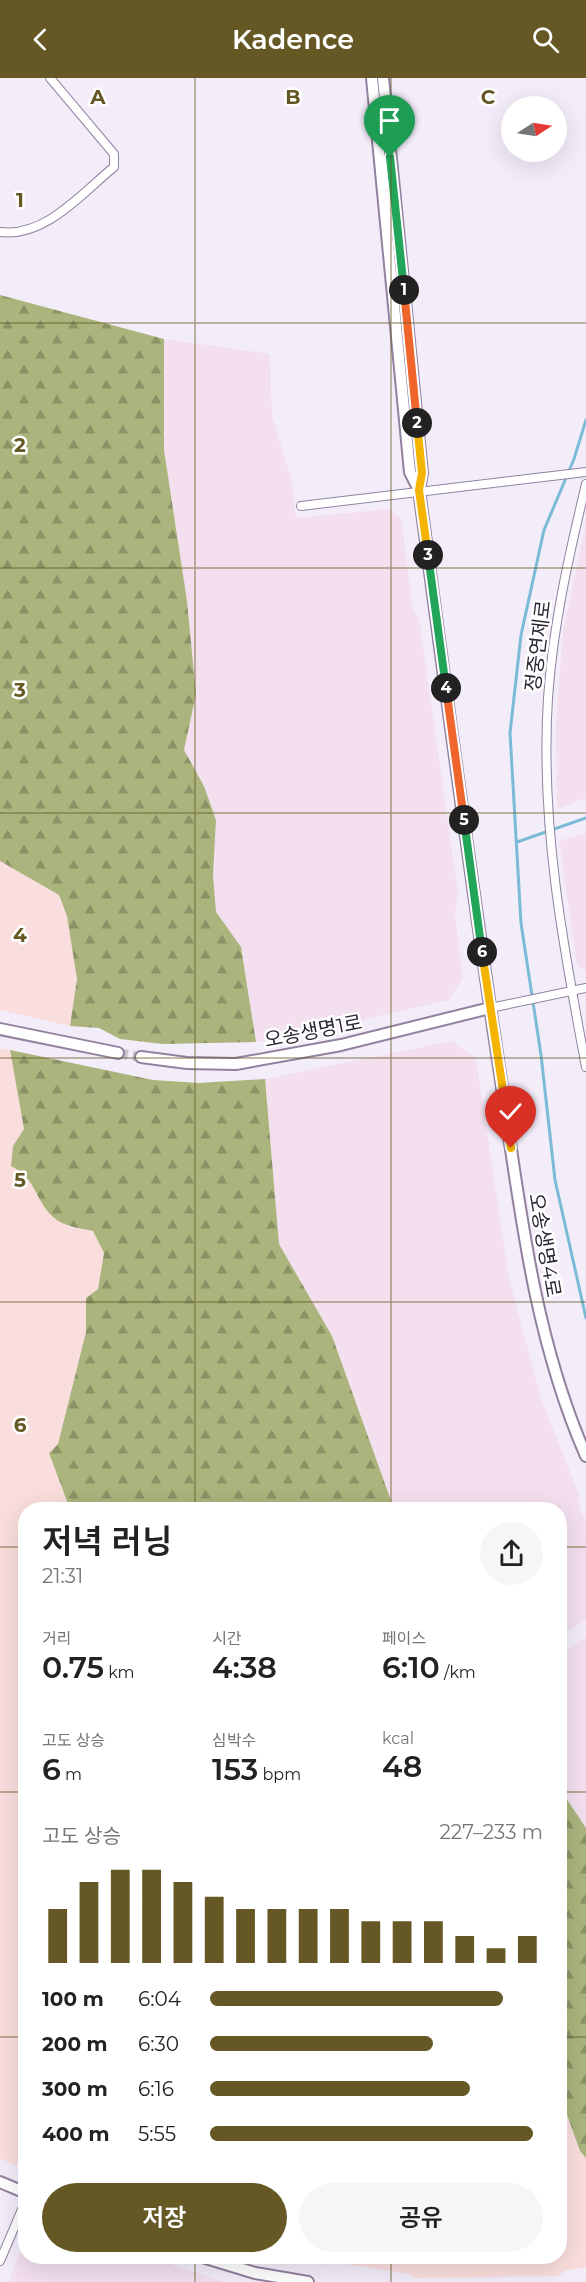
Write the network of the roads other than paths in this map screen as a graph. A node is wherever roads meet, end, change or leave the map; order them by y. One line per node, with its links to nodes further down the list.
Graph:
1 (50, 78): 4 (street)
2 (372, 78): 7 (street)
3 (382, 78): 7 (street)
4 (0, 232)
5 (582, 472): 7 (street)
6 (586, 484): 10 (street, 정중연제로)
7 (419, 490): 8 (street); 11 (street, 오송생명4로)
8 (301, 506)
9 (586, 988): 10 (street)
10 (568, 992): 11 (street); 15 (street)
11 (490, 1008): 14 (street, 오송생명1로); 16 (street, 오송생명4로)
12 (0, 1029): 13 (street)
13 (118, 1053)
14 (141, 1058)
15 (586, 1067)
16 (586, 1456)
17 (0, 2182): 18 (street)
18 (18, 2190)
19 (18, 2219): 20 (street)
20 (0, 2261)
21 (225, 2264): 22 (street)
22 (308, 2282)

